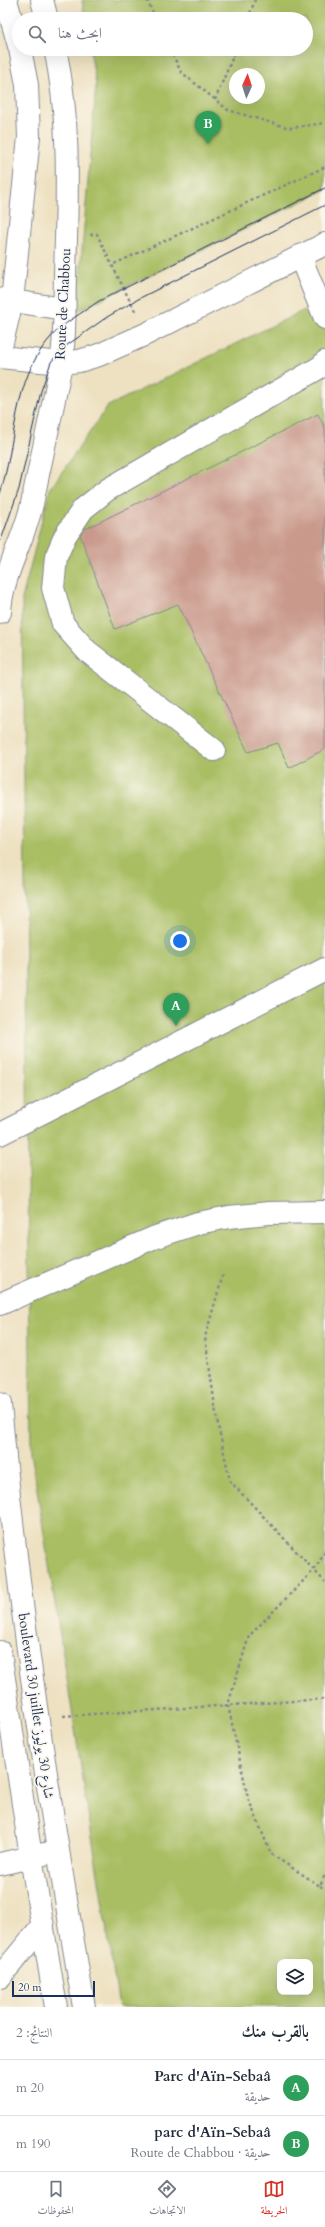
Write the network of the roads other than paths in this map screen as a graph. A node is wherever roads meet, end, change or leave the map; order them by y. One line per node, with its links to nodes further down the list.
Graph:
1 (6, 0): 4 (street)
2 (42, 0): 3 (street)
3 (45, 12)
4 (12, 21)
5 (21, 56): 9 (street)
6 (56, 56): 10 (street, Route de Chabbou)
7 (325, 244): 8 (street)
8 (300, 256): 11 (street); 15 (street)
9 (6, 300): 10 (street); 12 (street)
10 (64, 309): 15 (street, Route de Chabbou)
11 (325, 318)
12 (0, 351)
13 (0, 357): 15 (street)
14 (325, 362): 17 (street)
15 (61, 363): 16 (street, Route de Chabbou)
16 (0, 604)
17 (214, 750)
18 (325, 969): 19 (street)
19 (0, 1134)
20 (325, 1212): 21 (street)
21 (0, 1304)
22 (0, 1404): 24 (street, boulevard 30 juillet شارع 30 يوليوز)
23 (0, 1652): 25 (street, boulevard 30 juillet شارع 30 يوليوز)
24 (57, 1850): 25 (street); 29 (street, boulevard 30 juillet شارع 30 يوليوز)
25 (31, 1857): 26 (street); 27 (street, boulevard 30 juillet شارع 30 يوليوز)
26 (0, 1864)
27 (43, 1925): 28 (street); 30 (street, boulevard 30 juillet شارع 30 يوليوز)
28 (0, 1977)
29 (80, 1979): 30 (street); 32 (street, boulevard 30 juillet شارع 30 يوليوز)
30 (52, 1983): 31 (street, boulevard 30 juillet شارع 30 يوليوز)
31 (56, 2007)
32 (84, 2007)

